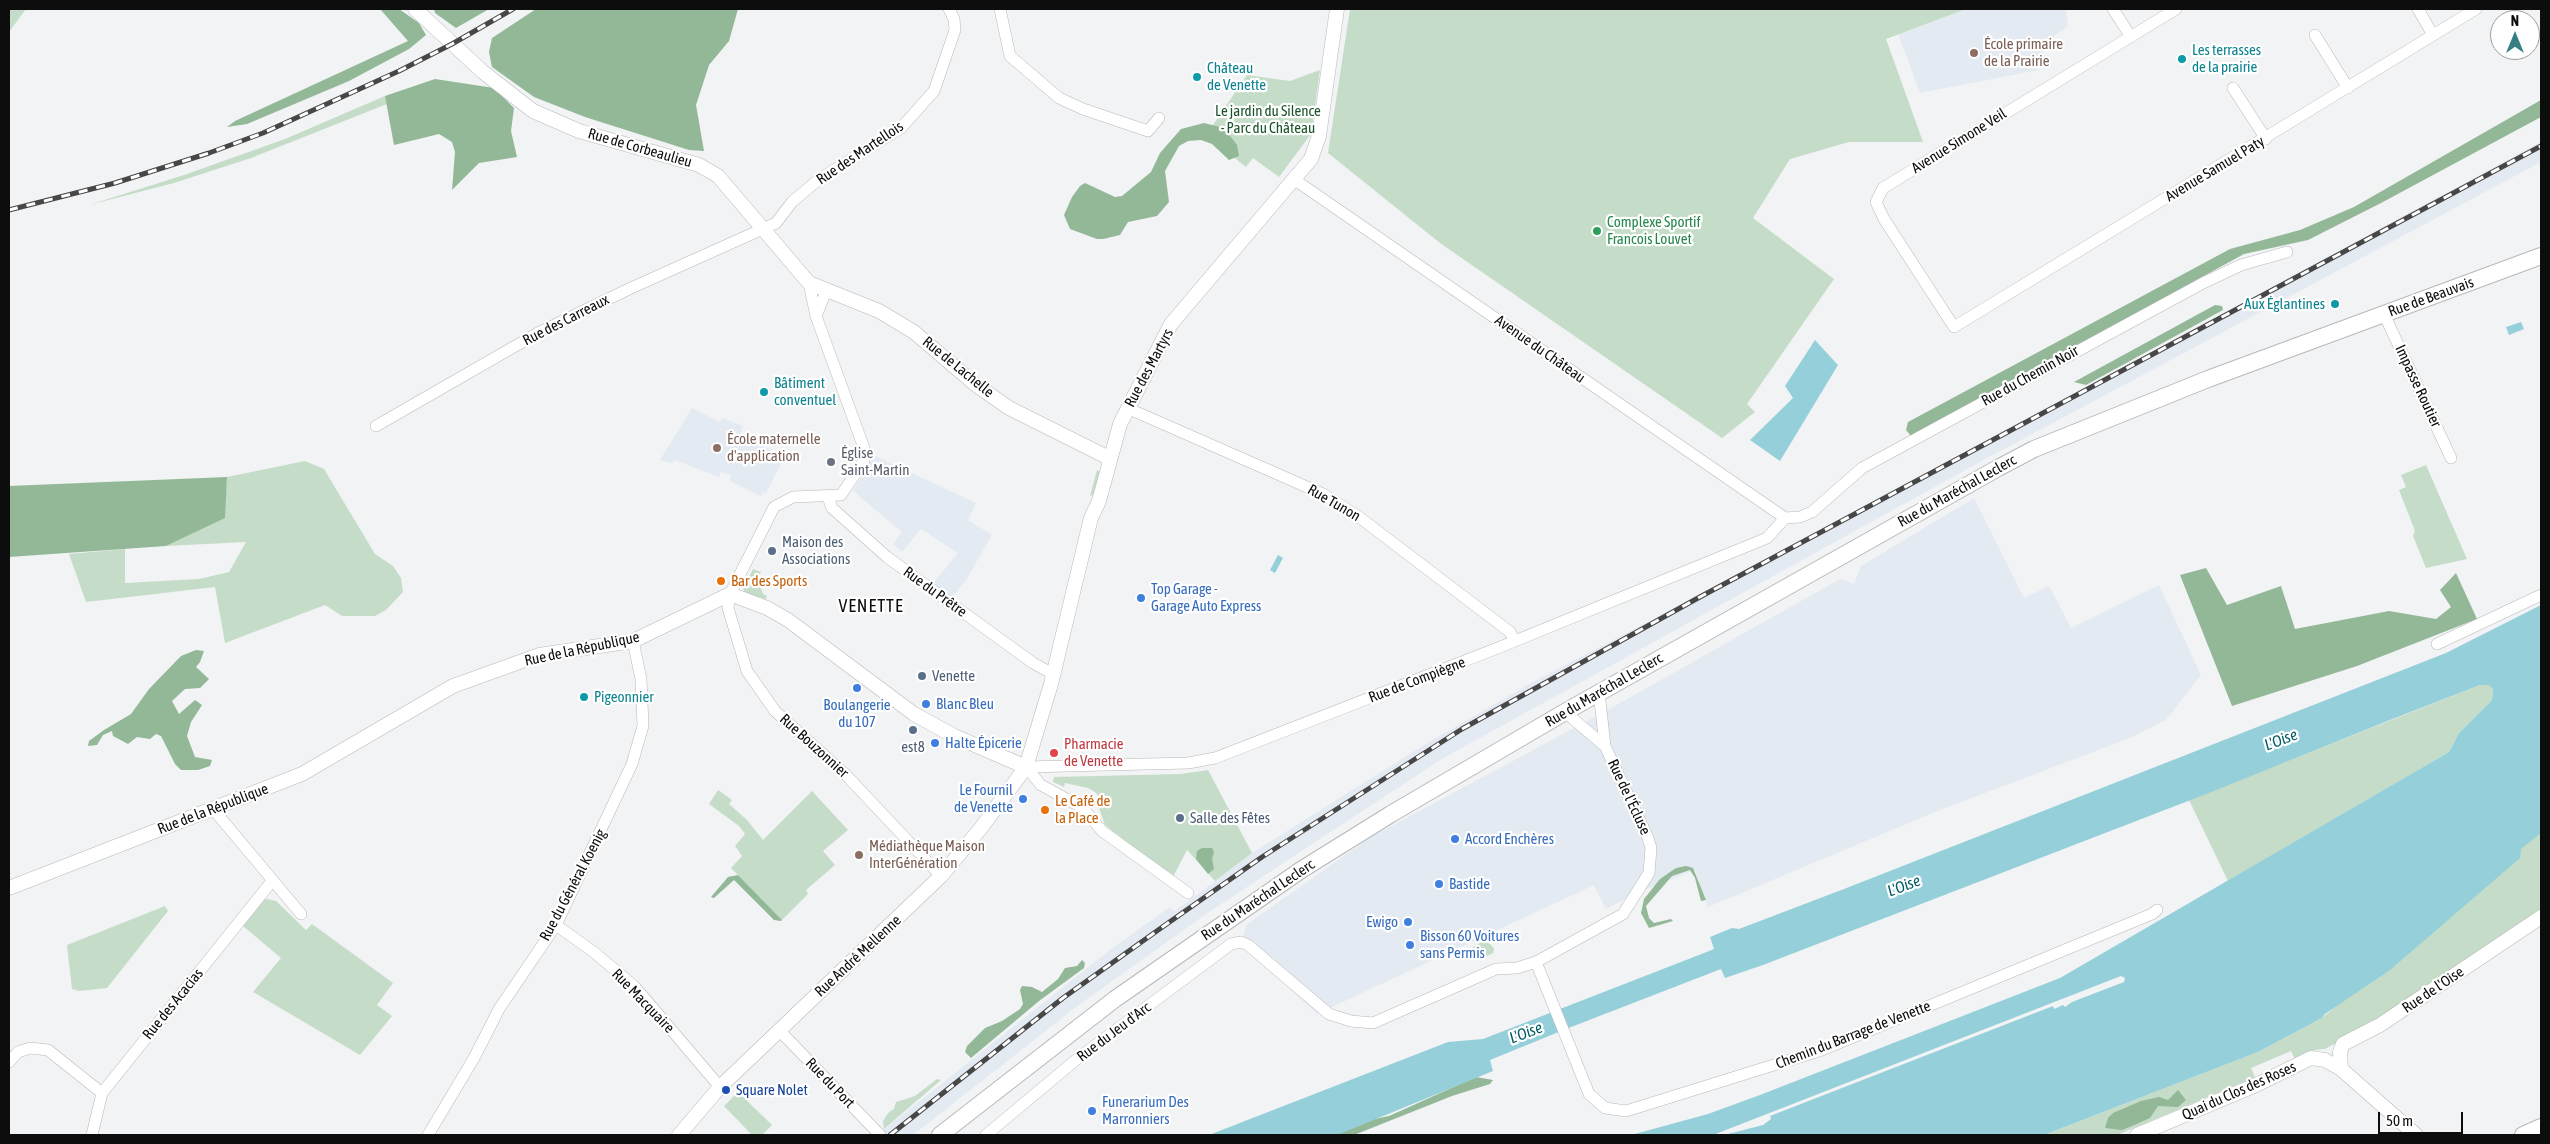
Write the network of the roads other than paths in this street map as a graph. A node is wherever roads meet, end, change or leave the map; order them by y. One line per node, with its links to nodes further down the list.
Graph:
1 (415, 9): 17 (street, Rue de Corbeaulieu)
2 (951, 9): 17 (street, Rue des Martellois)
3 (1000, 9): 14 (street)
4 (1337, 9): 16 (street, Rue des Martyrs)
5 (2113, 9): 11 (street)
6 (2176, 9): 11 (street, Avenue Simone Veil)
7 (2418, 9): 10 (street)
8 (2476, 9): 10 (street, Avenue Samuel Paty)
9 (2315, 35): 13 (street)
10 (2434, 35): 13 (street, Avenue Samuel Paty)
11 (2130, 37): 24 (street, Avenue Simone Veil)
12 (2233, 88): 15 (street)
13 (2348, 88): 15 (street, Avenue Samuel Paty)
14 (1159, 118)
15 (2266, 139): 24 (street, Avenue Samuel Paty)
16 (1295, 180): 26 (street, Rue des Martyrs); 31 (street, Avenue du Château)
17 (764, 230): 20 (street, Rue de Corbeaulieu); 27 (street, Rue des Carreaux)
18 (2287, 252): 31 (street, Rue du Chemin Noir)
19 (2541, 256): 22 (main road, Rue de Beauvais)
20 (807, 281): 21 (street, Rue de Lachelle); 23 (street, Rue de Corbeaulieu)
21 (827, 289): 23 (street); 28 (street, Rue de Lachelle)
22 (2384, 314): 25 (main road, Rue de Beauvais); 29 (street, Impasse Routier)
23 (816, 316): 30 (street, Rue de Corbeaulieu)
24 (1954, 328)
25 (2321, 337): 38 (main road, Rue du Maréchal Leclerc)
26 (1127, 408): 28 (street, Rue des Martyrs); 35 (street, Rue Tunon)
27 (376, 426)
28 (1110, 458): 37 (street, Rue des Martyrs)
29 (2451, 458)
30 (828, 497): 32 (street, Rue de Corbeaulieu); 37 (street, Rue du Prêtre)
31 (1786, 518): 35 (street, Rue de Compiègne)
32 (730, 594): 34 (street, Rue de la République); 43 (street); 45 (street, Rue Bouzonnier)
33 (2541, 595): 36 (street)
34 (633, 641): 44 (street, Rue de la République); 52 (street, Rue du Général Koenig)
35 (1514, 641): 43 (street, Rue de Compiègne)
36 (2437, 644)
37 (1053, 674): 43 (street, Rue des Martyrs)
38 (1600, 692): 39 (main road, Rue du Maréchal Leclerc); 40 (street)
39 (1565, 712): 41 (street, Rue de l'Écluse); 67 (main road, Rue du Maréchal Leclerc)
40 (1603, 723): 41 (street); 42 (street)
41 (1588, 732): 42 (street, Rue de l'Écluse)
42 (1605, 746): 54 (street, Rue de l'Écluse)
43 (1026, 767): 45 (street, Rue André Mellenne); 48 (street)
44 (212, 809): 46 (street); 47 (street, Rue de la République)
45 (941, 876): 55 (street, Rue André Mellenne)
46 (272, 881): 50 (street); 61 (street, Rue des Acacias)
47 (9, 888)
48 (1188, 892)
49 (2157, 910): 54 (street, Chemin du Barrage de Venette)
50 (301, 914)
51 (2541, 917): 56 (street, Rue de l'Oise)
52 (556, 925): 60 (street, Rue Macquaire); 64 (street, Rue du Général Koenig)
53 (1248, 945): 54 (street, Rue de l'Écluse); 68 (street, Rue du Jeu d'Arc)
54 (1536, 962)
55 (780, 1030): 60 (street, Rue André Mellenne); 66 (street, Rue du Port)
56 (2343, 1044): 57 (street, Rue de l'Oise); 59 (street)
57 (2311, 1058): 59 (street, Quai du Clos des Roses); 69 (street, Quai du Clos des Roses)
58 (9, 1062): 61 (street)
59 (2341, 1069): 70 (street, Quai du Clos des Roses)
60 (720, 1087): 65 (street, Rue André Mellenne)
61 (102, 1093): 63 (street, Rue des Acacias)
62 (2541, 1127): 71 (main road)
63 (92, 1135)
64 (428, 1135)
65 (679, 1135)
66 (880, 1135)
67 (940, 1135)
68 (986, 1135)
69 (2137, 1135)
70 (2416, 1135)
71 (2523, 1135)

